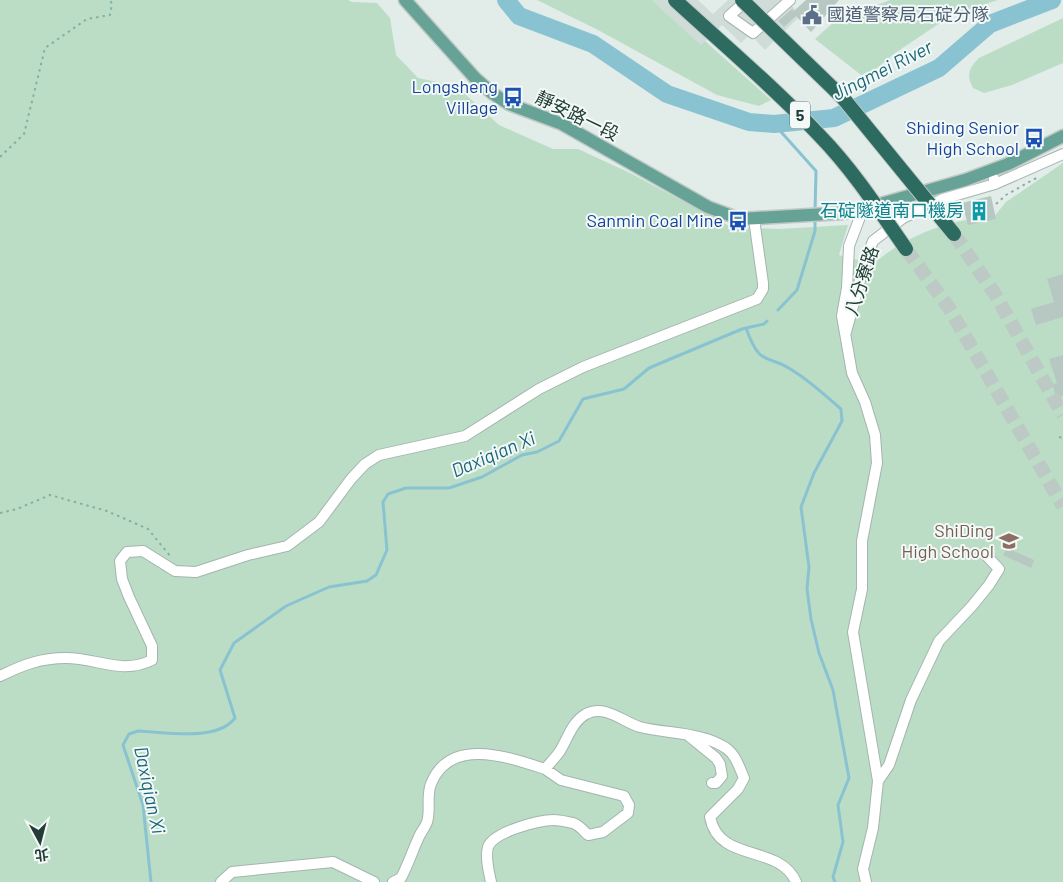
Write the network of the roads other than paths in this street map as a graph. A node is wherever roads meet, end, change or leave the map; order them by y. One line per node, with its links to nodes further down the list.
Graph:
1 (405, 0): 11 (main road, 靜安路一段)
2 (674, 0): 13 (highway, 5, bridge)
3 (742, 0): 12 (highway, 5, bridge)
4 (747, 0): 5 (street)
5 (790, 0)
6 (1063, 136): 8 (main road)
7 (1063, 154): 9 (street, 八分寮路)
8 (992, 170): 9 (street); 10 (main road)
9 (995, 184): 14 (street, 八分寮路)
10 (863, 209): 11 (main road, 靜安路一段); 14 (street)
11 (758, 219): 16 (street)
12 (954, 234)
13 (906, 249)
14 (845, 336): 19 (street)
15 (984, 553): 19 (street)
16 (0, 676)
17 (689, 736): 18 (street); 20 (street); 25 (street)
18 (545, 769): 23 (street); 24 (street)
19 (878, 781): 26 (street)
20 (712, 783)
21 (221, 882): 22 (street)
22 (374, 882)
23 (393, 882)
24 (491, 882)
25 (796, 882)
26 (866, 882)

